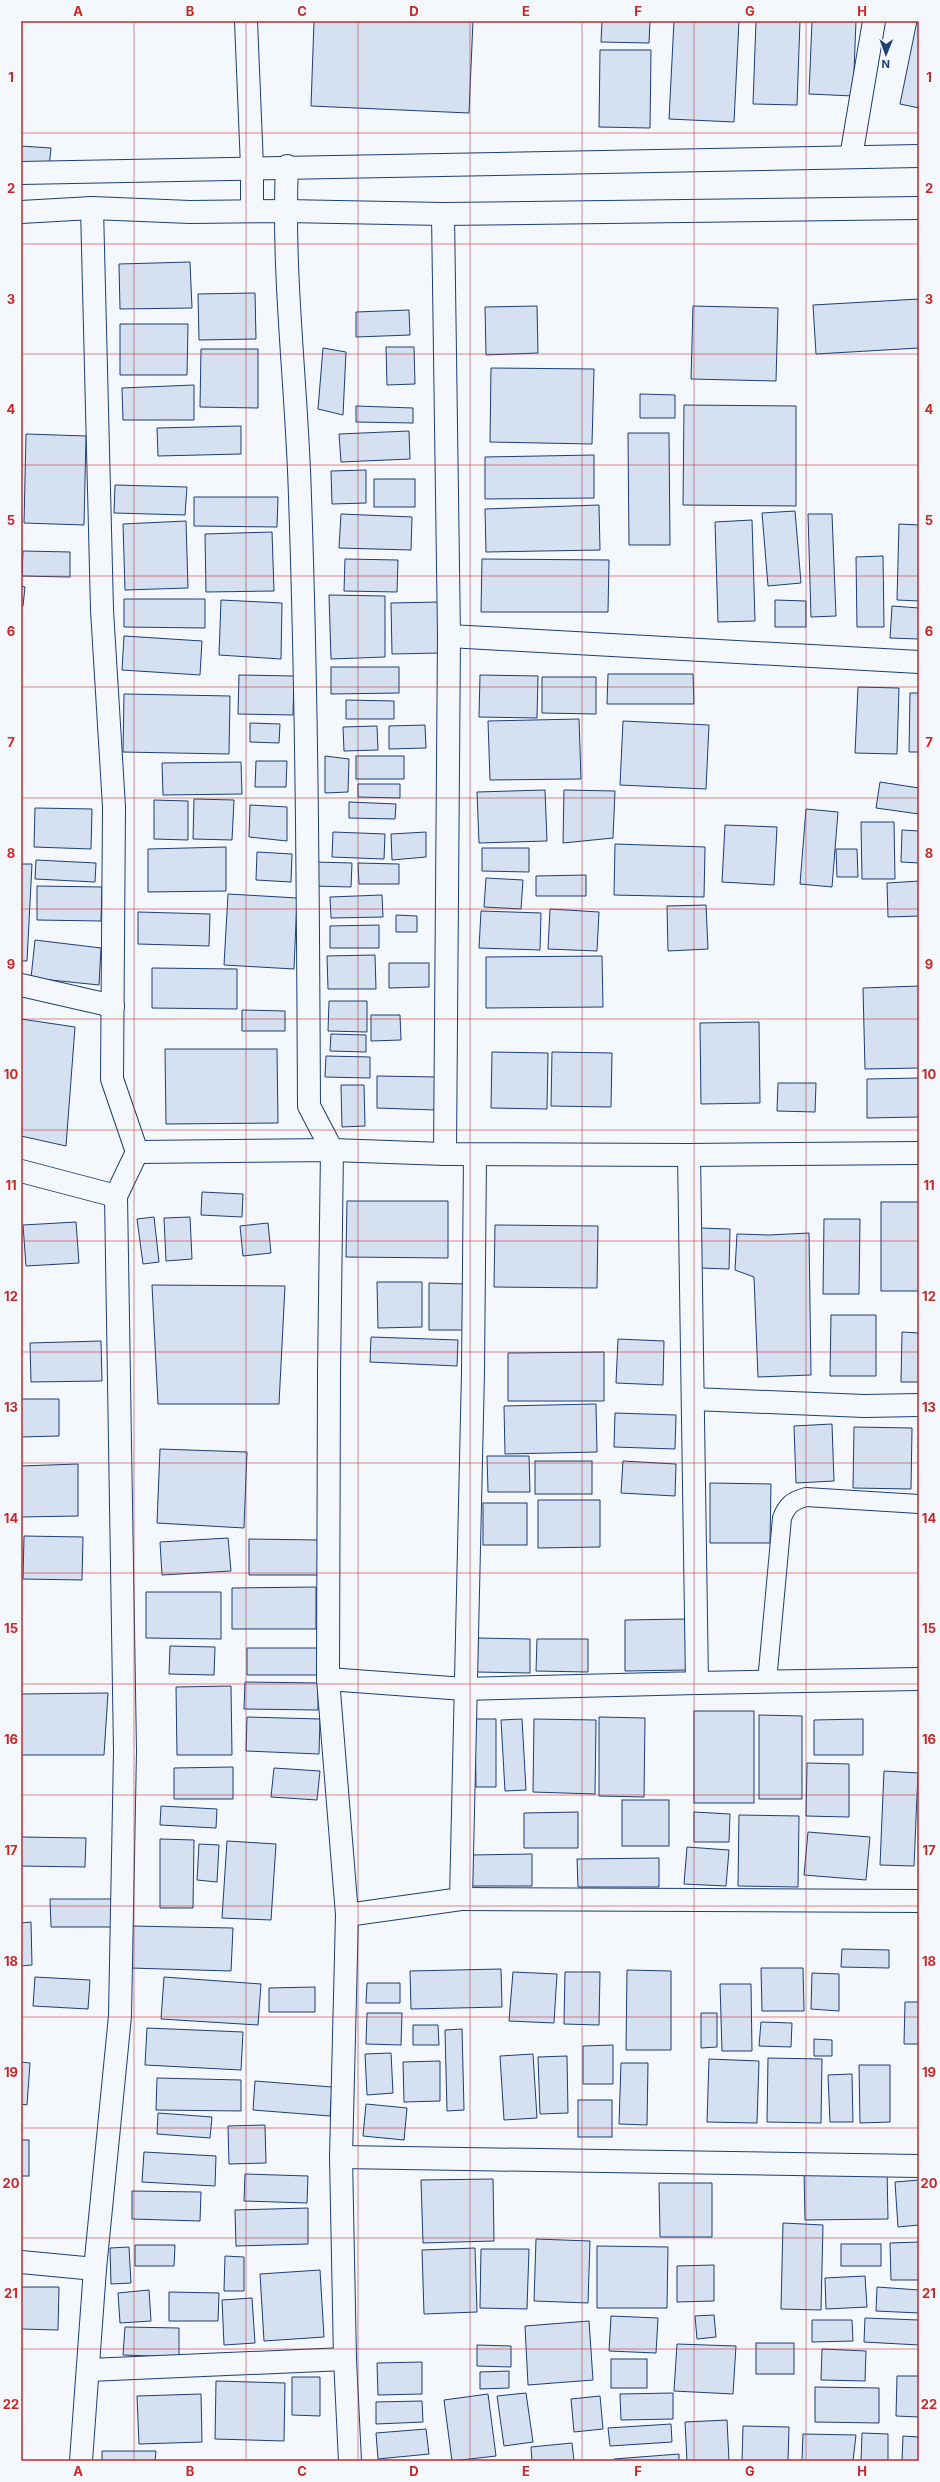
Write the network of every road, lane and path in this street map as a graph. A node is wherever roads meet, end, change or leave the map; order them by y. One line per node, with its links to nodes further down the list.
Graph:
1 (246, 21): 6 (street)
2 (874, 21): 4 (street)
3 (919, 156): 4 (street)
4 (851, 157): 5 (street)
5 (287, 166): 6 (street); 11 (street)
6 (252, 167): 7 (street); 10 (street)
7 (21, 173)
8 (92, 208): 10 (street); 12 (street); 17 (street)
9 (919, 208): 13 (street)
10 (252, 211): 11 (street)
11 (285, 211): 13 (street); 18 (street)
12 (21, 212)
13 (443, 214): 14 (street)
14 (449, 636): 15 (street); 21 (street)
15 (919, 662)
16 (21, 985): 17 (street)
17 (113, 1006): 19 (street)
18 (332, 1150): 19 (street); 21 (street); 29 (street)
19 (137, 1152): 25 (street)
20 (919, 1153): 22 (street)
21 (445, 1154): 23 (street)
22 (689, 1155): 23 (street); 26 (street)
23 (475, 1156): 33 (street)
24 (21, 1171): 25 (street)
25 (116, 1196): 40 (street)
26 (693, 1399): 27 (street); 32 (street)
27 (919, 1405)
28 (919, 1504): 31 (lane)
29 (328, 1679): 33 (street); 36 (street)
30 (919, 1679): 31 (street)
31 (767, 1682): 32 (street)
32 (697, 1683): 33 (street)
33 (464, 1689): 34 (street)
34 (461, 1899): 35 (street); 36 (street)
35 (919, 1901)
36 (347, 1915): 37 (street)
37 (342, 2157): 38 (street); 41 (street)
38 (919, 2166)
39 (21, 2262): 40 (street)
40 (95, 2269): 42 (street)
41 (345, 2359): 42 (street); 44 (street)
42 (90, 2370): 43 (street)
43 (81, 2461)
44 (350, 2461)

